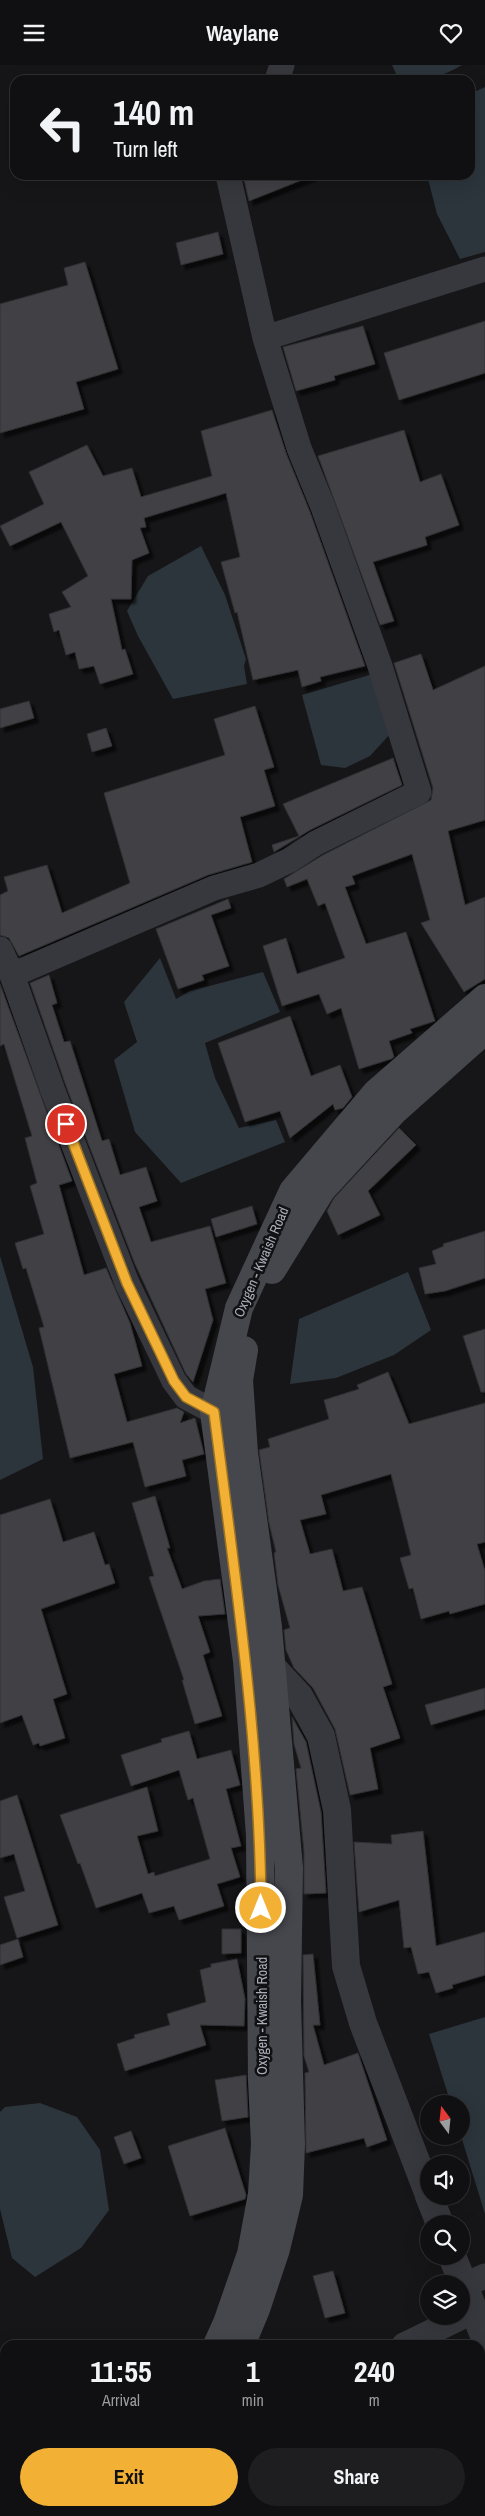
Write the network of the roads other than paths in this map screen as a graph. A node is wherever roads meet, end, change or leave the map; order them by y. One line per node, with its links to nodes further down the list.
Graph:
1 (229, 180): 3 (street)
2 (485, 269): 3 (street)
3 (265, 338): 5 (street)
4 (0, 949): 5 (street)
5 (12, 975): 8 (street)
6 (485, 998): 8 (main road, Oxygen - Kwaish Road)
7 (485, 1029): 9 (main road, Oxygen - Kwaish Road)
8 (214, 1412): 9 (main road, Oxygen - Kwaish Road)
9 (259, 1663): 10 (street); 15 (main road, Oxygen - Kwaish Road); 16 (main road, Oxygen - Kwaish Road)
10 (420, 2172)
11 (460, 2265): 12 (street)
12 (474, 2281): 13 (street)
13 (474, 2311): 14 (street); 17 (street)
14 (485, 2338)
15 (219, 2340)
16 (243, 2340)
17 (414, 2340)

